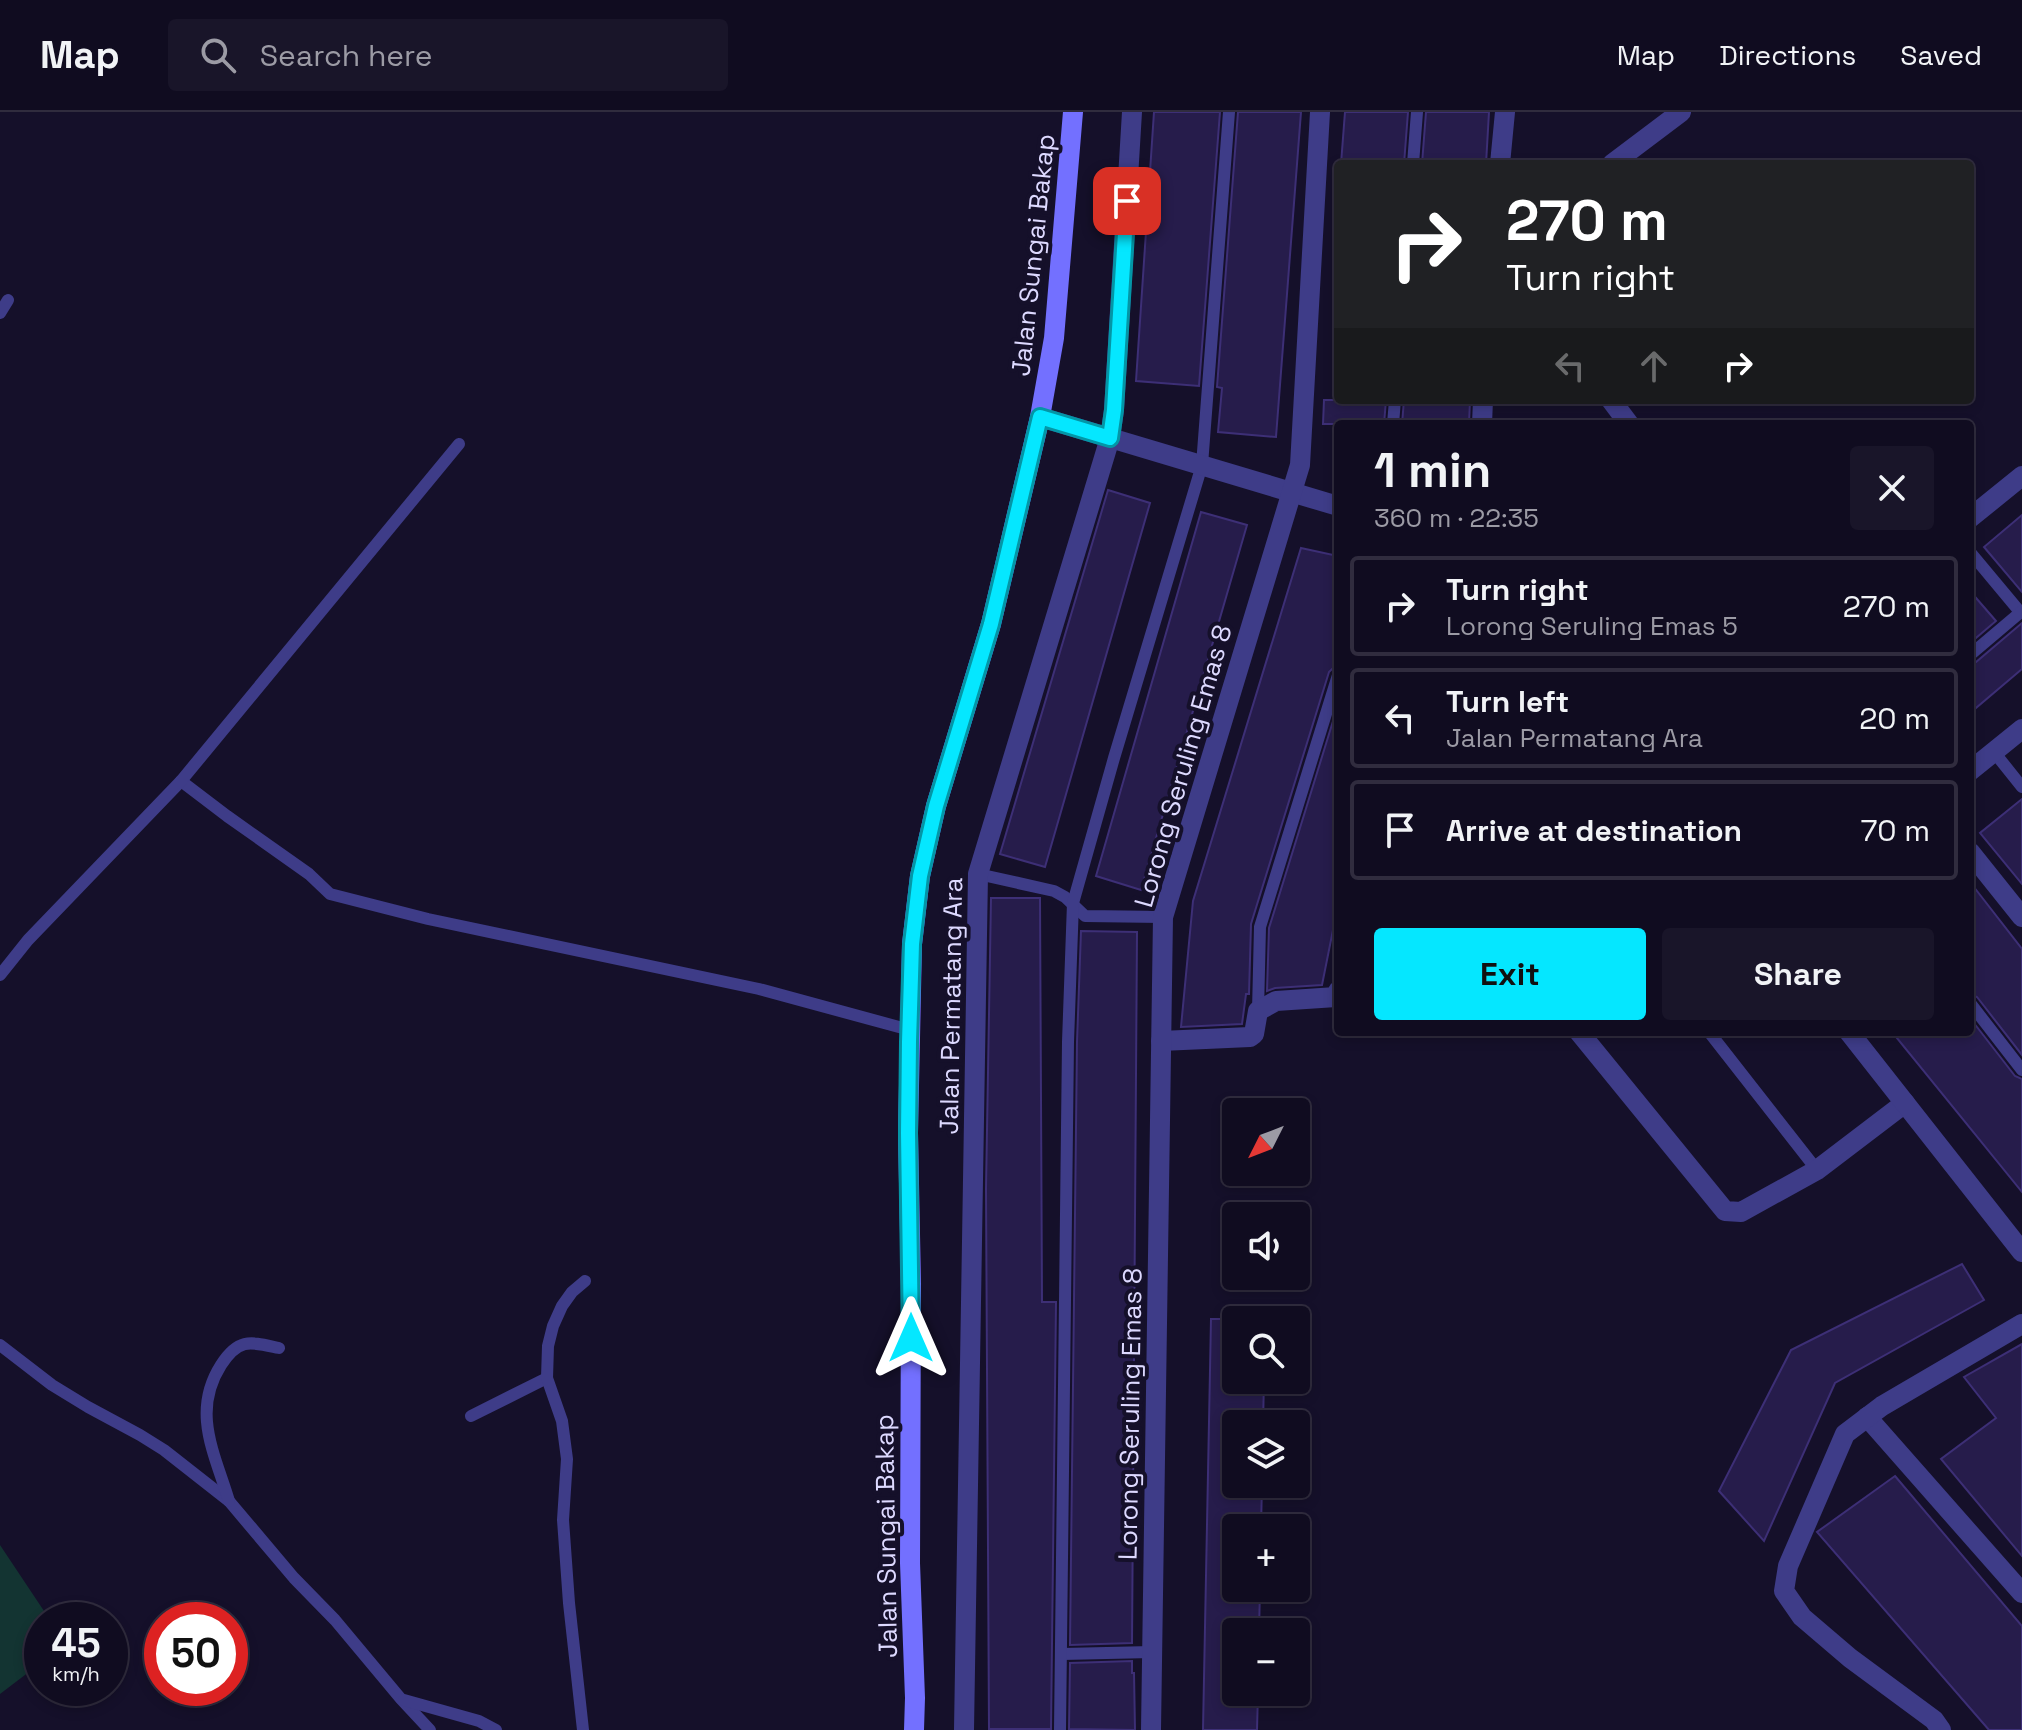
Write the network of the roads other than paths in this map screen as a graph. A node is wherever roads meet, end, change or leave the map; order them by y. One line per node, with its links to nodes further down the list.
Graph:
1 (1073, 112): 13 (main road, Jalan Sungai Bakap)
2 (1132, 112): 14 (street, Jalan Permatang Ara)
3 (1229, 112): 16 (lane)
4 (1320, 112): 18 (street, Lorong Seruling Emas 8)
5 (1417, 112): 8 (lane)
6 (1505, 112): 9 (street)
7 (1681, 112): 10 (street)
8 (1413, 160)
9 (1500, 160)
10 (1617, 160)
11 (8, 300): 12 (lane)
12 (0, 313)
13 (1040, 417): 14 (street); 39 (main road, Jalan Sungai Bakap)
14 (1110, 438): 16 (street); 31 (street, Jalan Permatang Ara)
15 (459, 444): 28 (lane)
16 (1202, 465): 18 (street); 32 (lane)
17 (2022, 476): 20 (street)
18 (1291, 492): 19 (street); 33 (street, Lorong Seruling Emas 8)
19 (1334, 505)
20 (1974, 515)
21 (1974, 557): 22 (lane)
22 (2021, 612): 23 (lane)
23 (1974, 652)
24 (1334, 688): 38 (lane)
25 (2022, 729): 26 (street)
26 (1994, 752): 27 (street); 29 (lane)
27 (1974, 768)
28 (181, 781): 35 (lane); 39 (lane)
29 (2022, 787)
30 (1974, 857): 34 (street)
31 (978, 874): 32 (lane); 64 (street, Jalan Permatang Ara)
32 (1073, 903): 33 (lane); 58 (lane)
33 (1163, 917): 43 (street, Lorong Seruling Emas 8)
34 (2022, 917)
35 (0, 975)
36 (1334, 997): 38 (street)
37 (1974, 1008): 44 (lane)
38 (1258, 1011): 43 (street)
39 (910, 1030): 63 (main road, Jalan Sungai Bakap)
40 (1582, 1036): 46 (street)
41 (1712, 1036): 46 (lane)
42 (1852, 1036): 45 (street)
43 (1161, 1041): 57 (street, Lorong Seruling Emas 8)
44 (2022, 1070)
45 (1905, 1103): 46 (street); 47 (street)
46 (1817, 1170)
47 (2022, 1252)
48 (585, 1281): 52 (lane)
49 (2022, 1324): 54 (street)
50 (0, 1345): 55 (lane)
51 (279, 1348): 55 (lane)
52 (547, 1378): 53 (lane); 62 (lane)
53 (471, 1416)
54 (1867, 1417): 56 (street); 67 (street)
55 (229, 1501): 59 (lane)
56 (2022, 1593)
57 (1152, 1652): 58 (lane); 66 (street, Lorong Seruling Emas 8)
58 (1062, 1654): 65 (lane)
59 (401, 1699): 60 (lane); 61 (lane)
60 (430, 1730)
61 (496, 1730)
62 (583, 1730)
63 (914, 1730)
64 (964, 1730)
65 (1060, 1730)
66 (1151, 1730)
67 (1941, 1730)

